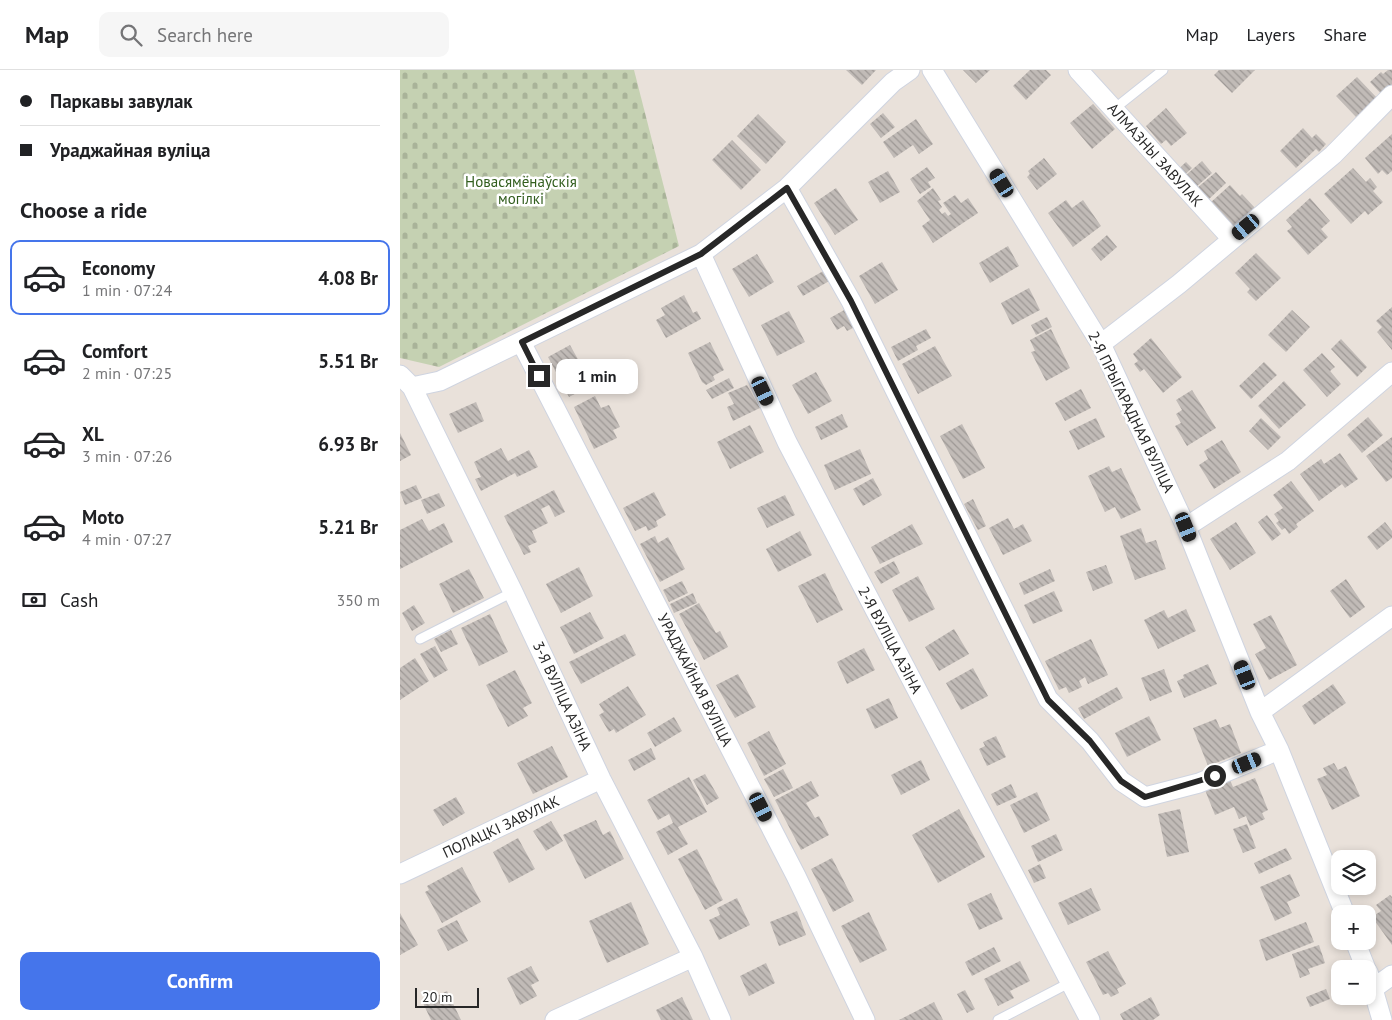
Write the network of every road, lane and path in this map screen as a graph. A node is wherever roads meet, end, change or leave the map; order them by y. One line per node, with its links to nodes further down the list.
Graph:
1 (910, 70): 7 (street)
2 (932, 70): 11 (street, 2-Я ПРЫГАРАДНАЯ ВУЛІЦА)
3 (1078, 70): 6 (street, АЛМАЗНЫ ЗАВУЛАК)
4 (1162, 70): 6 (lane)
5 (1392, 95): 8 (street)
6 (1114, 110): 8 (street, АЛМАЗНЫ ЗАВУЛАК)
7 (787, 188): 9 (street); 19 (street)
8 (1232, 239): 11 (street)
9 (701, 254): 10 (street); 26 (street, 2-Я ВУЛІЦА АЗІНА)
10 (522, 342): 13 (street); 30 (street, УРАДЖАЙНАЯ ВУЛІЦА)
11 (1101, 344): 14 (street, 2-Я ПРЫГАРАДНАЯ ВУЛІЦА)
12 (1392, 372): 14 (street)
13 (406, 381): 15 (street, 3-Я ВУЛІЦА АЗІНА)
14 (1186, 527): 18 (street, 2-Я ПРЫГАРАДНАЯ ВУЛІЦА)
15 (513, 592): 17 (lane); 20 (street, 3-Я ВУЛІЦА АЗІНА)
16 (1392, 616): 18 (street)
17 (420, 639)
18 (1260, 712): 19 (street, 2-Я ПРЫГАРАДНАЯ ВУЛІЦА)
19 (1280, 750): 22 (street, 2-Я ПРЫГАРАДНАЯ ВУЛІЦА)
20 (602, 779): 21 (street, ПОЛАЦКІ ЗАВУЛАК); 23 (street, 3-Я ВУЛІЦА АЗІНА)
21 (400, 874)
22 (1340, 905)
23 (693, 956): 28 (street); 29 (street, 3-Я ВУЛІЦА АЗІНА)
24 (1392, 975): 25 (street)
25 (1376, 976)
26 (1071, 982): 31 (lane); 32 (street, 2-Я ВУЛІЦА АЗІНА)
27 (1376, 1000): 33 (street)
28 (555, 1020)
29 (721, 1020)
30 (865, 1020)
31 (998, 1020)
32 (1090, 1020)
33 (1382, 1020)

